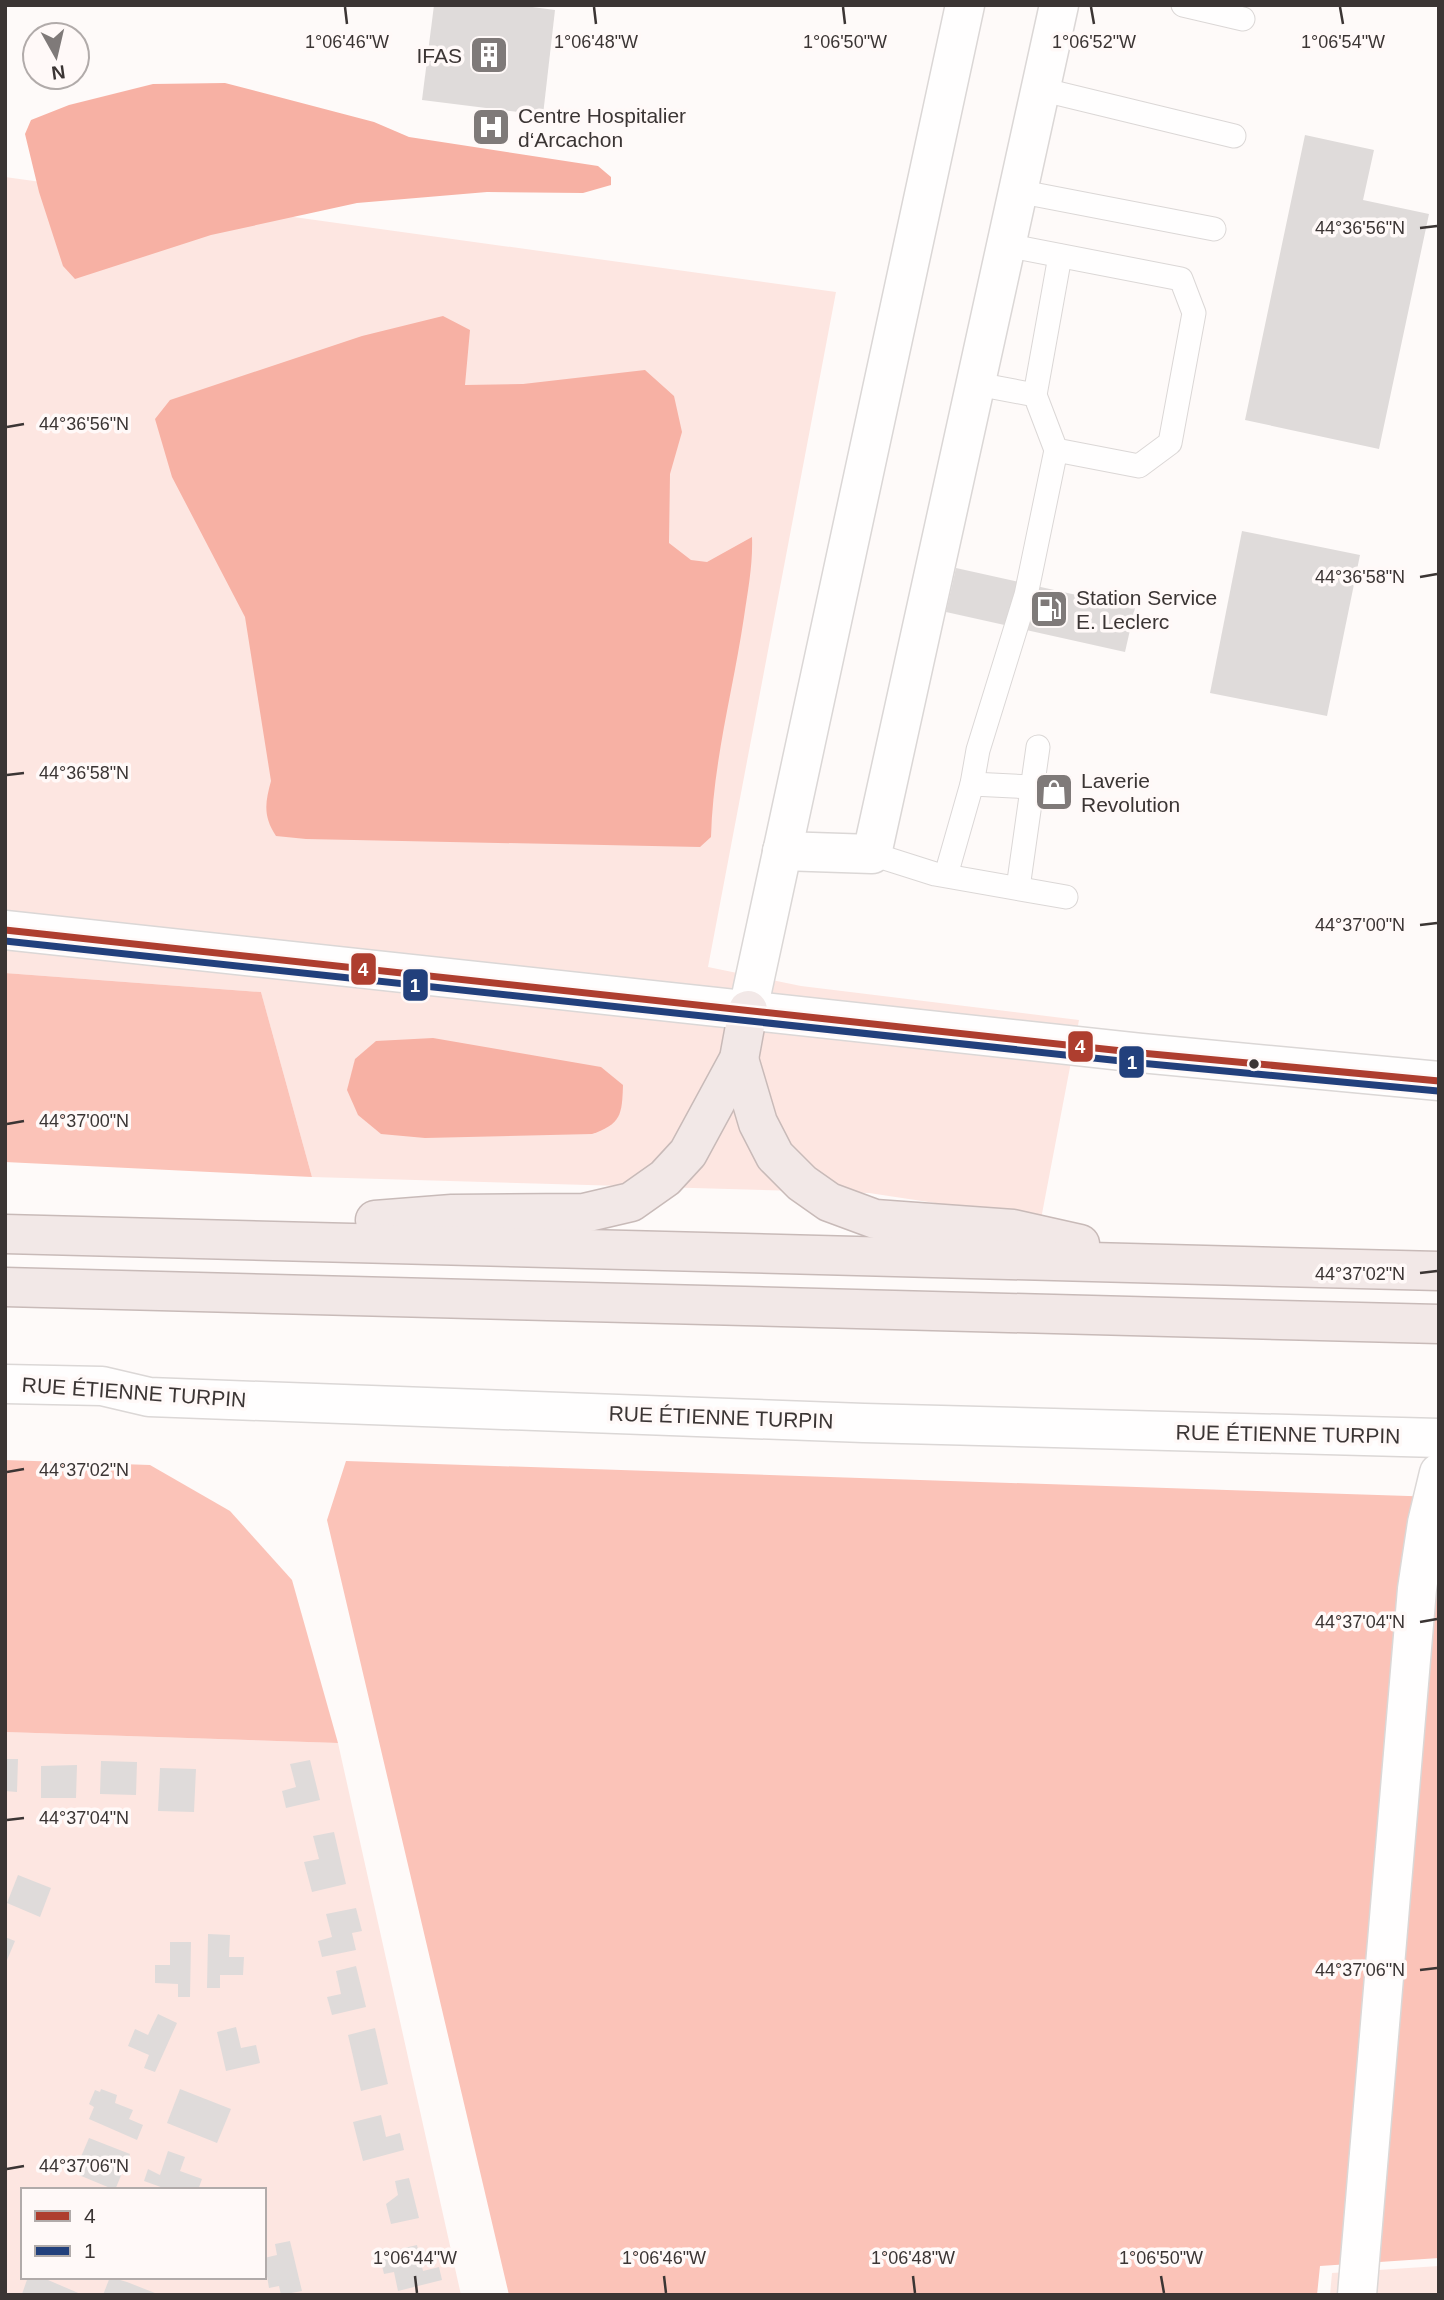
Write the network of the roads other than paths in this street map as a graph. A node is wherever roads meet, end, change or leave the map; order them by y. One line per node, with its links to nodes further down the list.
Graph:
1 (965, 5): 17 (street)
2 (1059, 5): 5 (street)
3 (1183, 5): 4 (lane)
4 (1242, 19)
5 (1040, 89): 6 (lane); 7 (street)
6 (1234, 136)
7 (1017, 191): 8 (lane); 9 (street)
8 (1214, 229)
9 (1006, 245): 10 (lane); 11 (street)
10 (1060, 256): 12 (lane); 13 (lane)
11 (977, 384): 12 (lane); 18 (street)
12 (1035, 395): 13 (lane)
13 (1056, 450): 15 (lane)
14 (1038, 747): 16 (lane)
15 (972, 784): 16 (lane); 19 (lane)
16 (1031, 787): 20 (lane)
17 (782, 850): 18 (street); 23 (street)
18 (872, 854): 19 (lane)
19 (946, 875): 20 (lane)
20 (1018, 888): 21 (lane)
21 (1066, 897)
22 (5, 930): 23 (street)
23 (748, 1010): 24 (highway); 25 (street)
24 (739, 1059): 27 (highway); 28 (highway)
25 (1439, 1081)
26 (5, 1234): 27 (highway)
27 (171, 1237): 28 (highway)
28 (1178, 1264): 29 (highway)
29 (1439, 1271)
30 (5, 1287): 31 (highway)
31 (1439, 1324)
32 (5, 1384): 33 (street, RUE ÉTIENNE TURPIN)
33 (1439, 1438)
34 (1439, 1473): 35 (street)
35 (1357, 2295)

